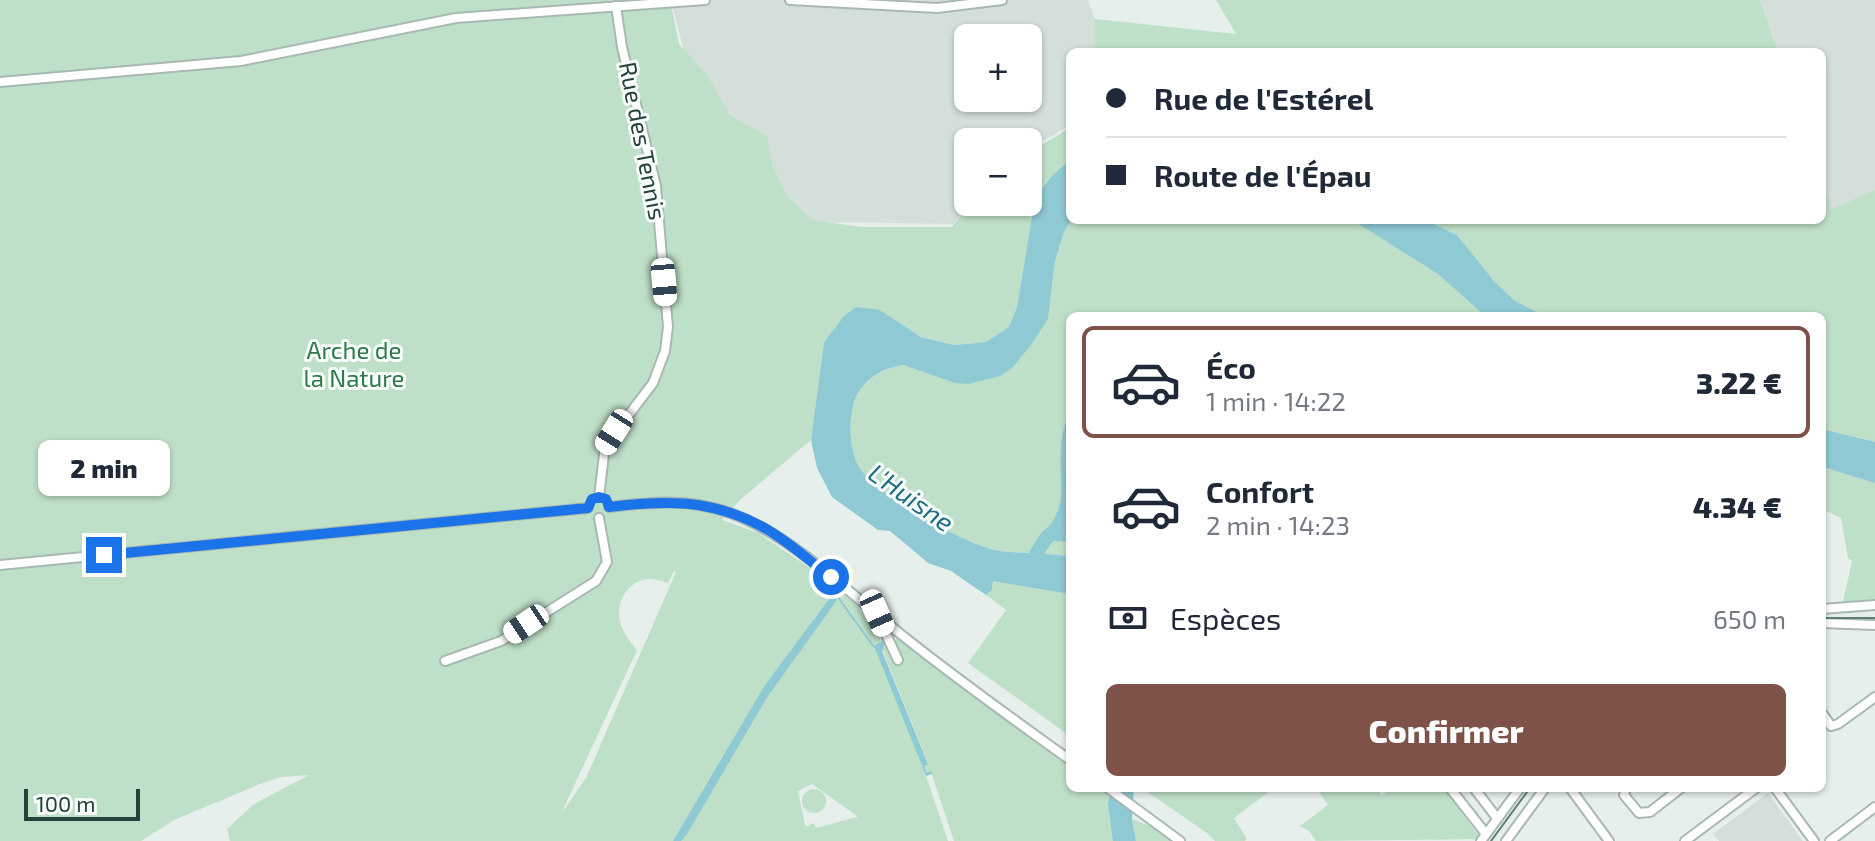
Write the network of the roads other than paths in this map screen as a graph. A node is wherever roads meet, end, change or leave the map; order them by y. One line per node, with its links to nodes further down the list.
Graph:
1 (687, 0): 2 (street); 6 (street)
2 (705, 0)
3 (790, 0): 4 (street)
4 (1002, 0)
5 (599, 3): 6 (street); 7 (street)
6 (616, 6): 8 (street, Rue des Tennis)
7 (0, 82)
8 (599, 497): 9 (street); 10 (street)
9 (609, 507): 11 (street); 15 (street)
10 (588, 508): 11 (street); 12 (street)
11 (599, 518): 19 (street)
12 (0, 565)
13 (1875, 605): 14 (street)
14 (1826, 609)
15 (877, 613): 18 (street); 22 (street)
16 (1826, 623): 17 (street)
17 (1875, 625)
18 (898, 660)
19 (445, 661)
20 (1875, 697): 21 (street)
21 (1826, 719)
22 (1066, 757)
23 (1114, 792): 36 (street)
24 (1453, 792): 35 (street)
25 (1477, 792): 34 (street)
26 (1517, 792): 34 (street)
27 (1542, 792): 37 (street)
28 (1573, 792): 38 (street)
29 (1625, 792): 30 (street)
30 (1676, 792)
31 (1751, 792): 39 (street)
32 (1778, 792): 40 (street)
33 (1875, 807): 41 (street)
34 (1497, 818): 35 (street)
35 (1483, 837)
36 (1180, 841)
37 (1506, 841)
38 (1609, 841)
39 (1685, 841)
40 (1814, 841)
41 (1830, 841)

